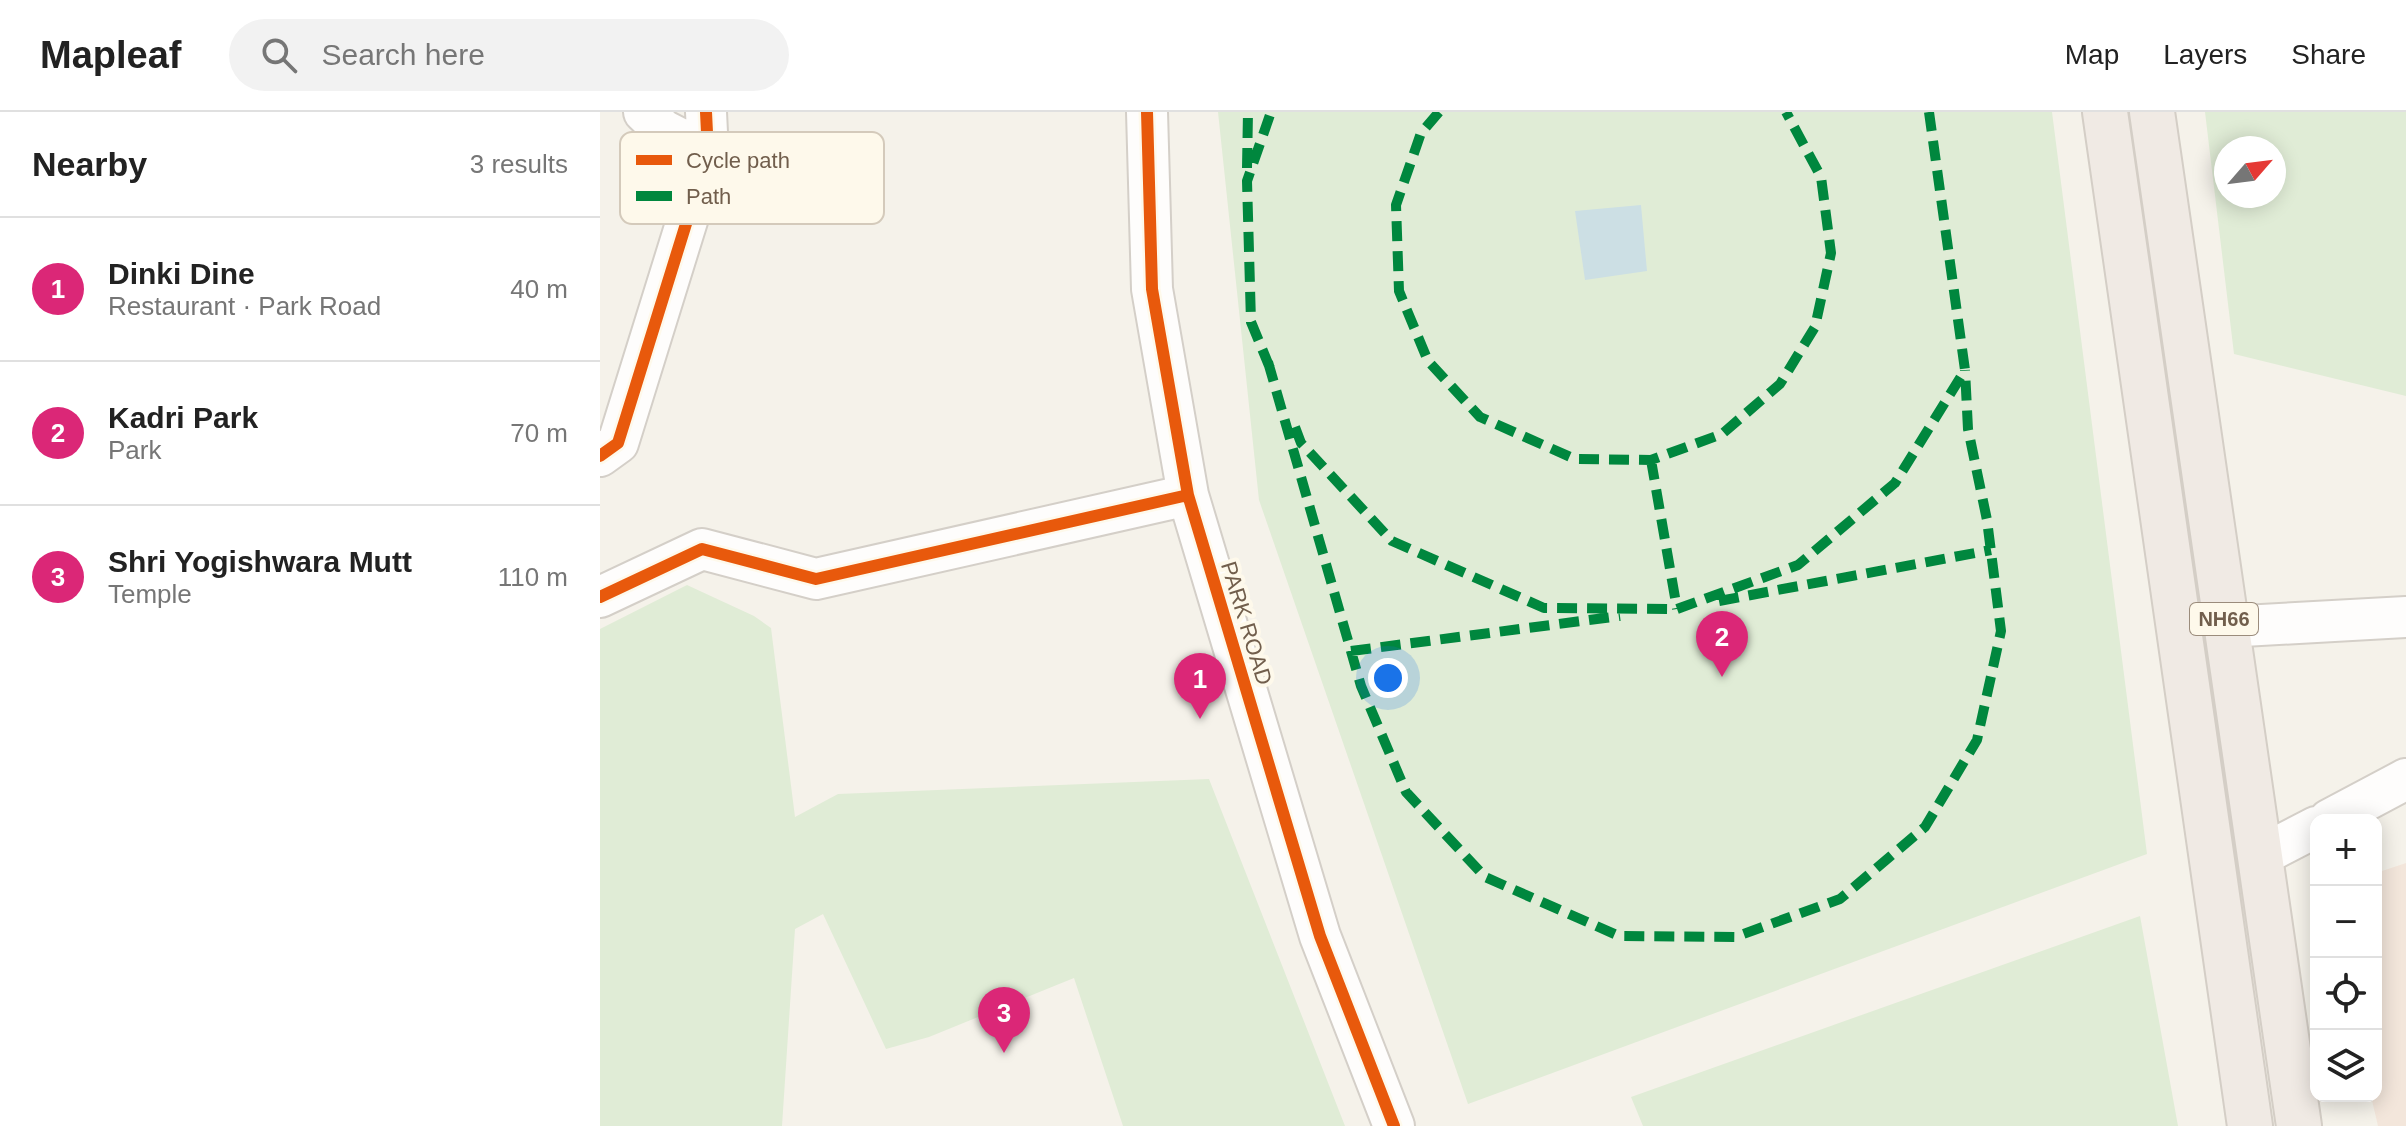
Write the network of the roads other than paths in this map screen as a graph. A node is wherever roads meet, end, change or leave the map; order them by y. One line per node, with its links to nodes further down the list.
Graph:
1 (644, 112): 6 (street)
2 (706, 112): 7 (street)
3 (1147, 112): 10 (street, PARK ROAD)
4 (2105, 112): 19 (highway, NH66)
5 (2152, 112): 13 (highway, NH66)
6 (667, 132)
7 (707, 132)
8 (686, 224): 9 (street)
9 (600, 456)
10 (1188, 495): 11 (street); 18 (street, PARK ROAD)
11 (600, 597)
12 (2406, 617): 13 (street)
13 (2225, 627): 17 (highway, NH66)
14 (2406, 779): 15 (street)
15 (2340, 814)
16 (2310, 830): 17 (street)
17 (2260, 856): 20 (highway, NH66)
18 (1394, 1126)
19 (2250, 1126)
20 (2299, 1126)

